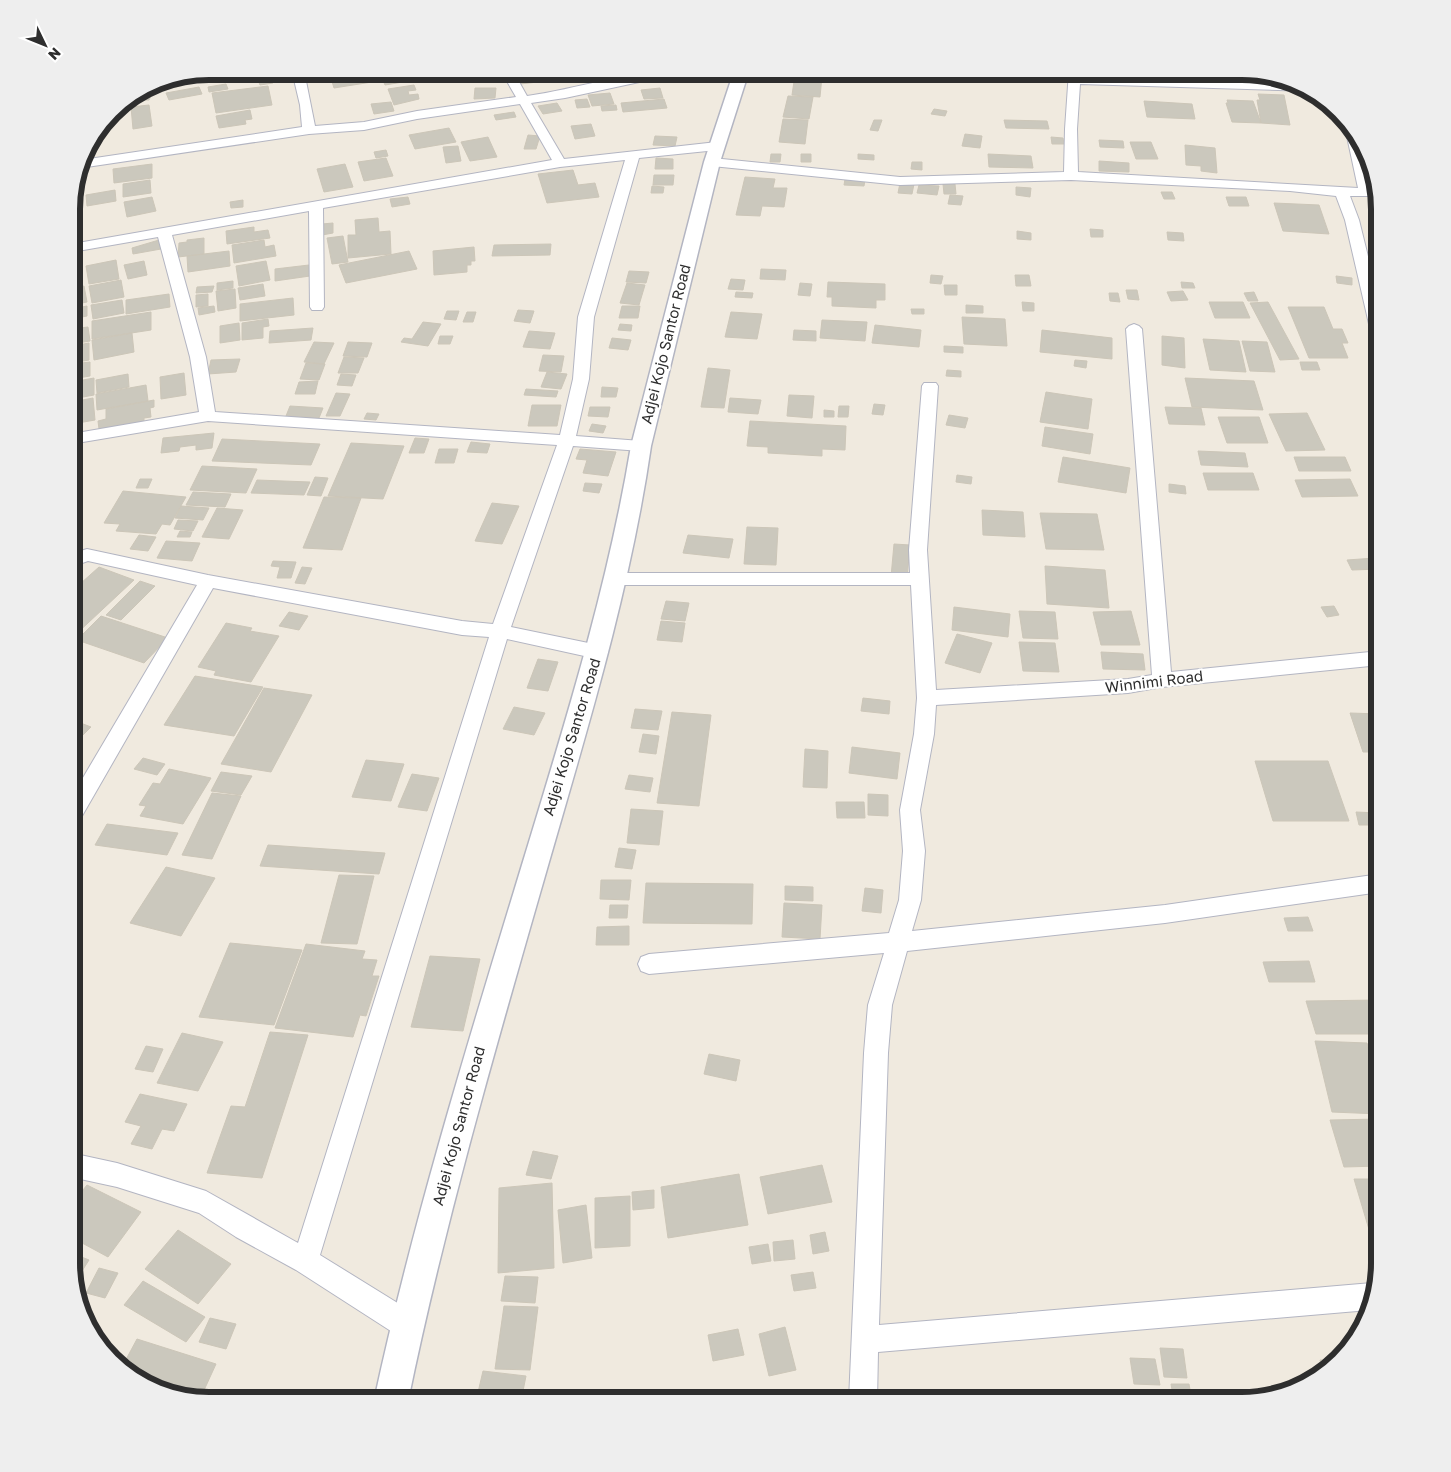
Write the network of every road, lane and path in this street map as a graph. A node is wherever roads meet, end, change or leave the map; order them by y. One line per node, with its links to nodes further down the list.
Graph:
1 (300, 80): 9 (street)
2 (512, 80): 8 (street)
3 (632, 80): 8 (street)
4 (739, 80): 10 (street, Adjei Kojo Santor Road)
5 (1076, 80): 15 (street)
6 (1149, 80): 7 (street)
7 (1283, 87)
8 (522, 100): 9 (street); 14 (street)
9 (308, 130): 13 (street)
10 (714, 154): 11 (street); 15 (street); 29 (street, Adjei Kojo Santor Road)
11 (633, 155): 14 (street); 28 (street)
12 (1362, 162): 16 (street)
13 (89, 163)
14 (560, 163): 19 (street)
15 (1071, 176): 17 (street)
16 (1369, 186)
17 (1342, 192): 18 (street); 22 (street)
18 (1370, 192)
19 (316, 207): 20 (street); 23 (street)
20 (164, 232): 21 (street); 26 (street)
21 (80, 247)
22 (1371, 299)
23 (317, 307)
24 (1134, 329): 37 (street)
25 (930, 386): 32 (street)
26 (208, 416): 27 (street); 28 (street)
27 (80, 438)
28 (567, 442): 29 (street); 34 (street)
29 (640, 446): 31 (street, Adjei Kojo Santor Road)
30 (80, 558): 33 (street)
31 (614, 579): 32 (street); 35 (street, Adjei Kojo Santor Road)
32 (920, 579): 38 (street)
33 (208, 580): 34 (street); 39 (street)
34 (500, 631): 35 (street); 44 (street)
35 (598, 652): 46 (street, Adjei Kojo Santor Road)
36 (1371, 659): 37 (street, Winnimi Road)
37 (1162, 680): 38 (street, Winnimi Road)
38 (927, 698): 41 (street)
39 (80, 801)
40 (1371, 883): 41 (street)
41 (900, 942): 42 (street); 47 (street)
42 (649, 964)
43 (80, 1167): 44 (street)
44 (305, 1261): 46 (street)
45 (1367, 1296): 47 (street)
46 (407, 1324): 48 (street, Adjei Kojo Santor Road)
47 (865, 1340): 49 (street)
48 (393, 1392)
49 (863, 1392)

